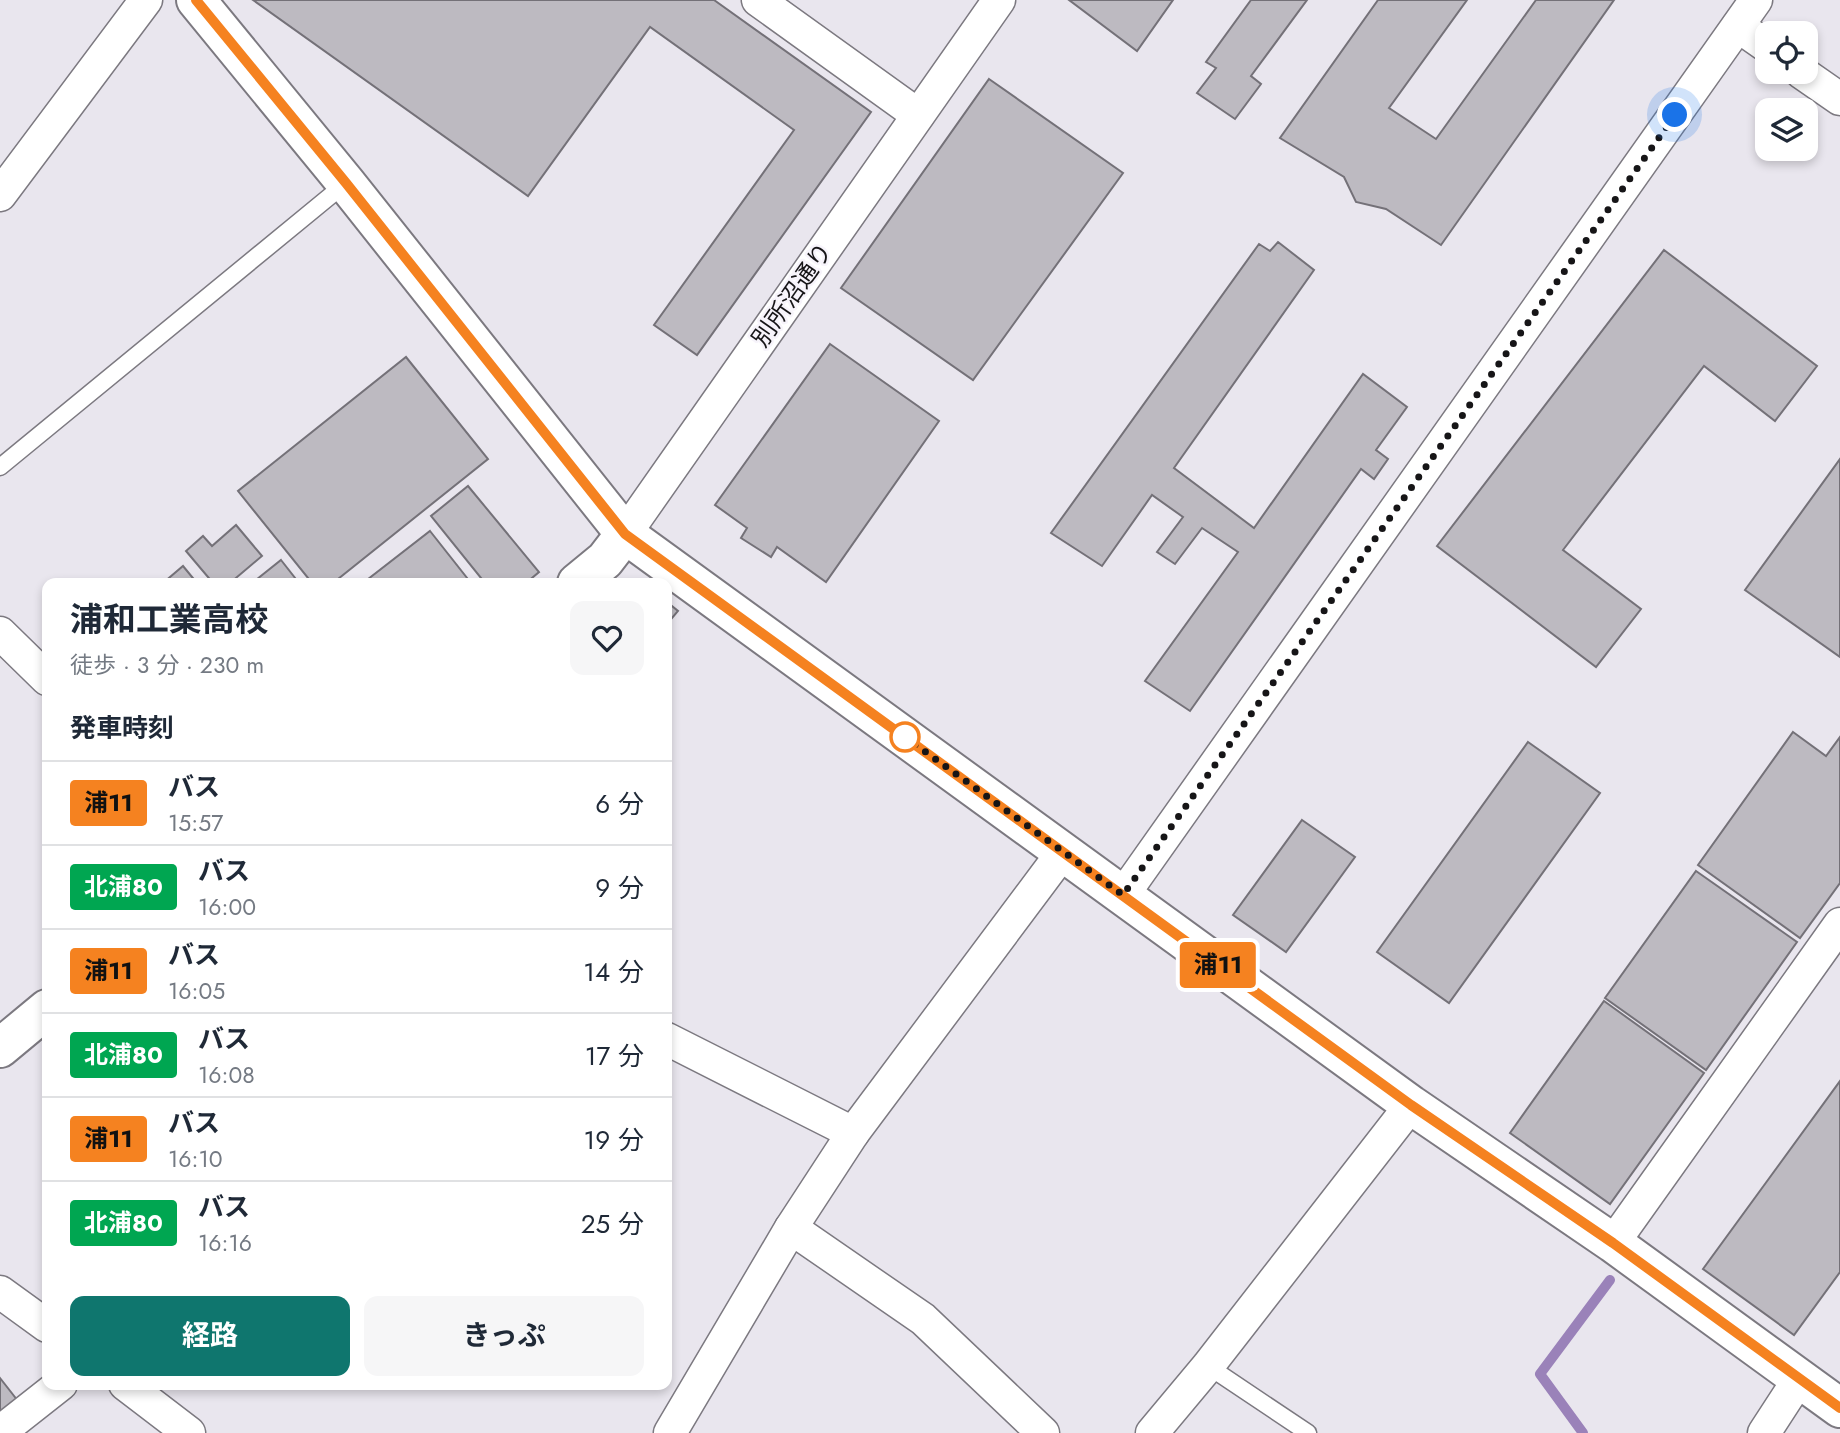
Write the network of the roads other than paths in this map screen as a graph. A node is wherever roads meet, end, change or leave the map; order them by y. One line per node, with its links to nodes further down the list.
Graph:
1 (146, 0): 12 (street)
2 (196, 0): 11 (main road)
3 (758, 0): 10 (street)
4 (999, 0): 10 (street, 別所沼通り)
5 (1756, 0): 6 (street)
6 (1738, 26): 7 (street); 19 (street)
7 (1755, 38)
8 (1818, 84): 9 (street)
9 (1840, 99)
10 (918, 115): 14 (street, 別所沼通り)
11 (346, 183): 13 (lane); 14 (main road)
12 (0, 195)
13 (0, 467)
14 (625, 534): 15 (main road, 別所沼通り); 18 (main road)
15 (583, 578)
16 (0, 633): 17 (street)
17 (42, 674)
18 (1063, 852): 19 (main road); 25 (street)
19 (1123, 895): 24 (main road)
20 (1840, 923): 27 (street)
21 (42, 1013): 23 (main road)
22 (672, 1042): 25 (street)
23 (0, 1048)
24 (1411, 1105): 27 (main road); 30 (street)
25 (853, 1132): 26 (street)
26 (790, 1228): 37 (street); 38 (street)
27 (1613, 1243): 31 (main road)
28 (0, 1292): 29 (street)
29 (42, 1322)
30 (1208, 1366): 39 (street); 40 (lane)
31 (1799, 1379): 34 (main road); 41 (street)
32 (53, 1390): 35 (street)
33 (133, 1390): 36 (street)
34 (1840, 1408)
35 (0, 1432)
36 (189, 1433)
37 (670, 1433)
38 (1043, 1433)
39 (1152, 1433)
40 (1308, 1433)
41 (1764, 1433)

